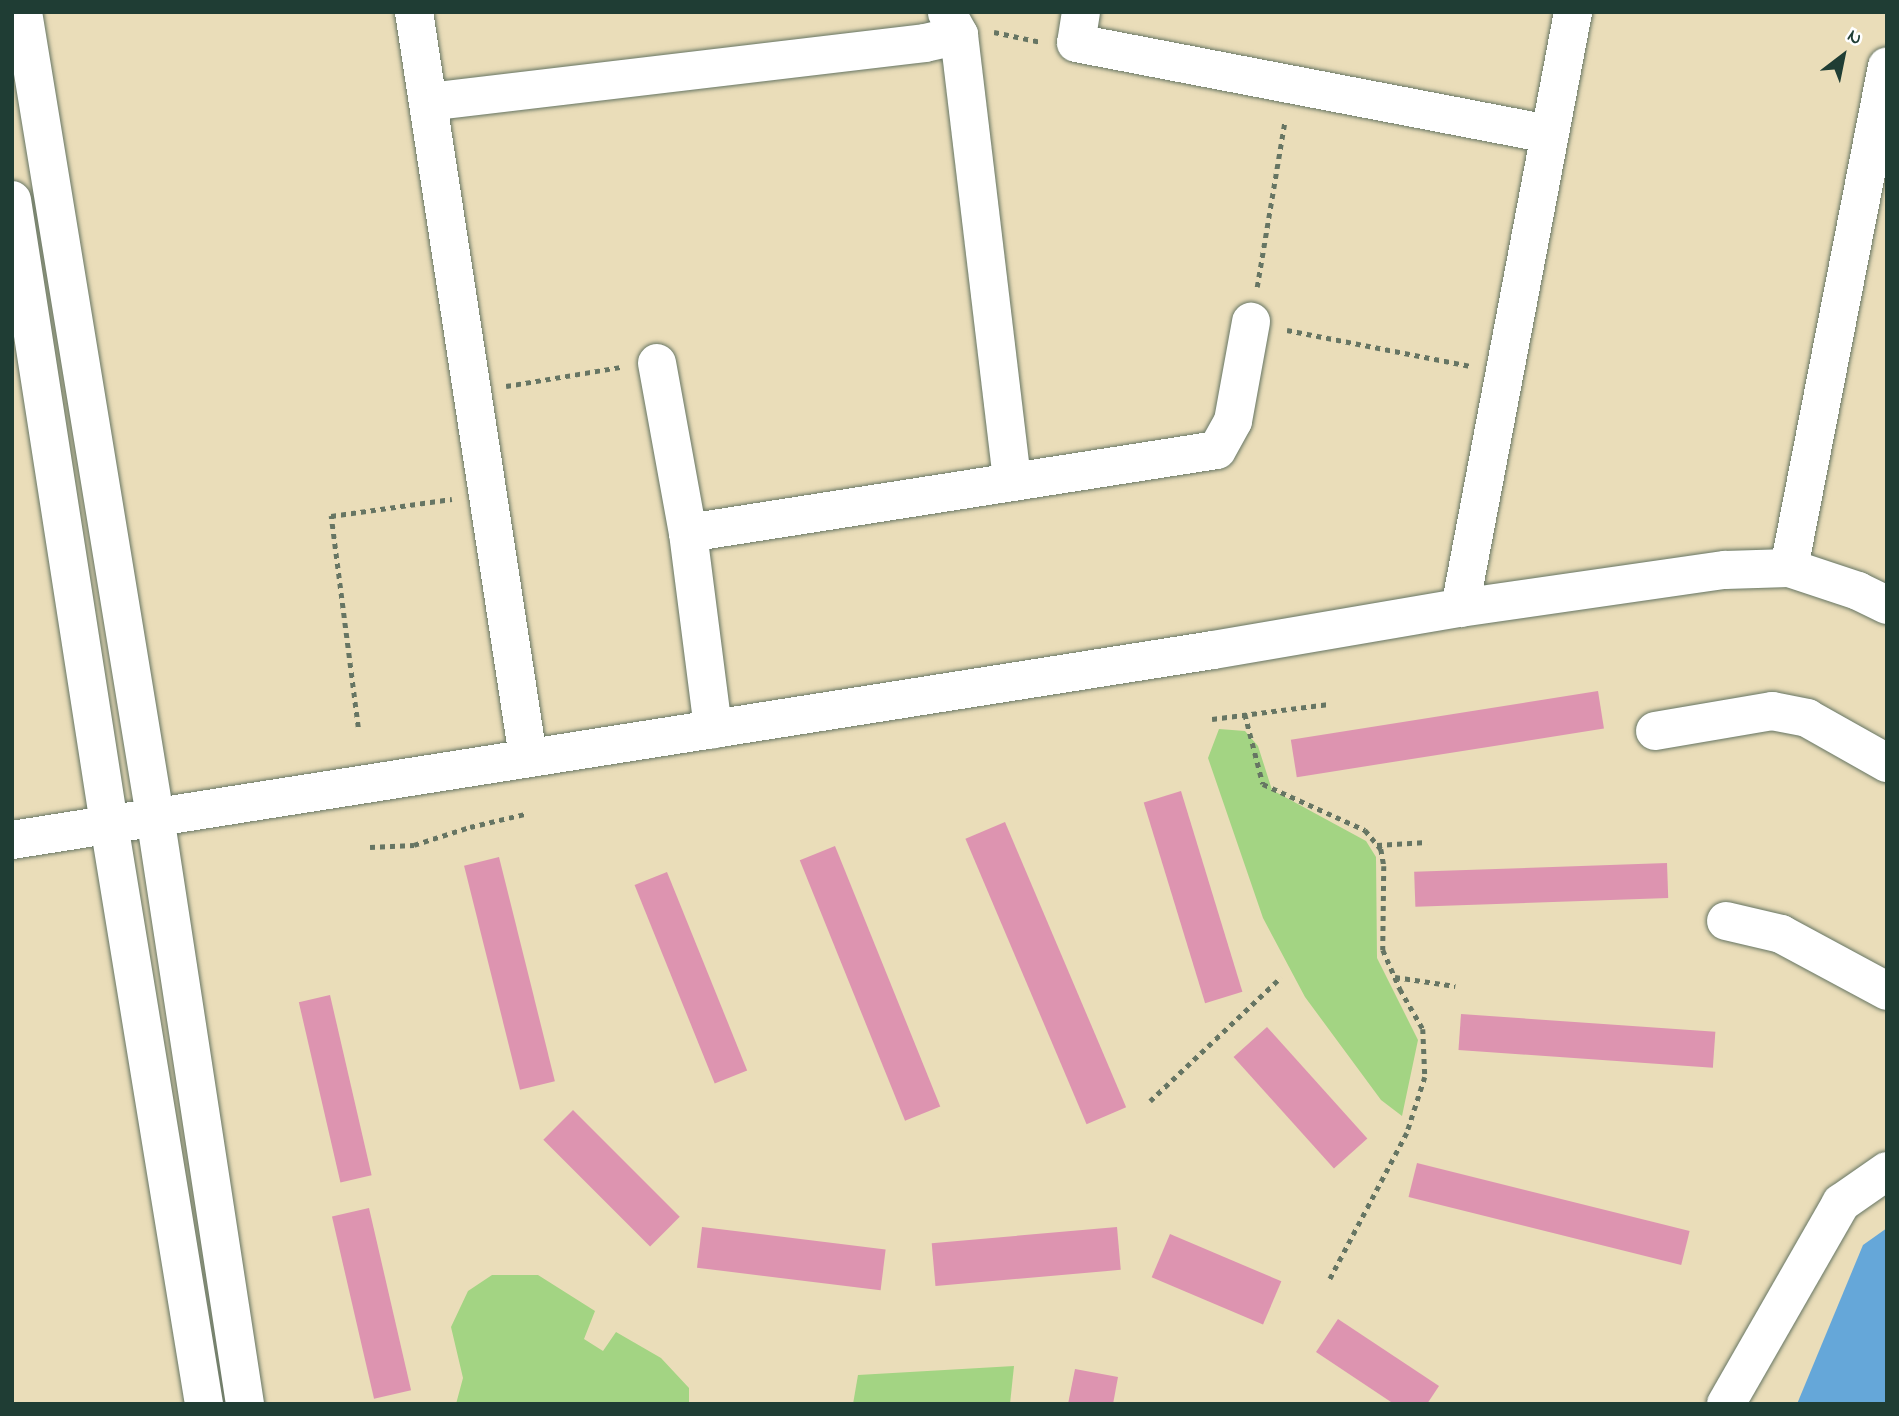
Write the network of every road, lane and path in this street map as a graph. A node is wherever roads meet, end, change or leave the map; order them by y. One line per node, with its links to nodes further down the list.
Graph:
1 (23, 12): 31 (street)
2 (414, 12): 8 (street)
3 (1573, 12): 9 (street)
4 (953, 24): 5 (path); 8 (street); 16 (street)
5 (1078, 27): 7 (street)
6 (1887, 66): 19 (street)
7 (1292, 84): 9 (street); 11 (path)
8 (428, 102): 15 (street)
9 (1549, 134): 14 (street)
10 (14, 224): 32 (street)
11 (1251, 322): 14 (path); 16 (street)
12 (657, 363): 18 (street)
13 (589, 371): 15 (path)
14 (1505, 372): 21 (street)
15 (473, 392): 17 (street)
16 (1012, 481): 18 (street)
17 (488, 494): 25 (path); 28 (street)
18 (688, 533): 26 (street)
19 (1789, 568): 20 (street); 21 (street)
20 (1887, 605)
21 (1460, 608): 26 (street)
22 (1329, 704): 23 (path)
23 (1245, 715): 24 (path); 35 (path)
24 (1212, 719)
25 (358, 727)
26 (713, 729): 28 (street)
27 (1655, 731): 29 (street)
28 (528, 757): 31 (street)
29 (1887, 763)
30 (525, 814): 36 (path)
31 (155, 817): 32 (street); 46 (street)
32 (109, 824): 33 (street); 45 (street)
33 (12, 840)
34 (1427, 842): 35 (path)
35 (1377, 845): 39 (path)
36 (370, 847)
37 (1726, 921): 41 (street)
38 (1281, 977): 42 (path)
39 (1395, 978): 40 (path); 44 (path)
40 (1455, 986)
41 (1887, 991)
42 (1150, 1101)
43 (1887, 1171): 47 (street)
44 (1330, 1279)
45 (204, 1404)
46 (245, 1404)
47 (1726, 1404)

